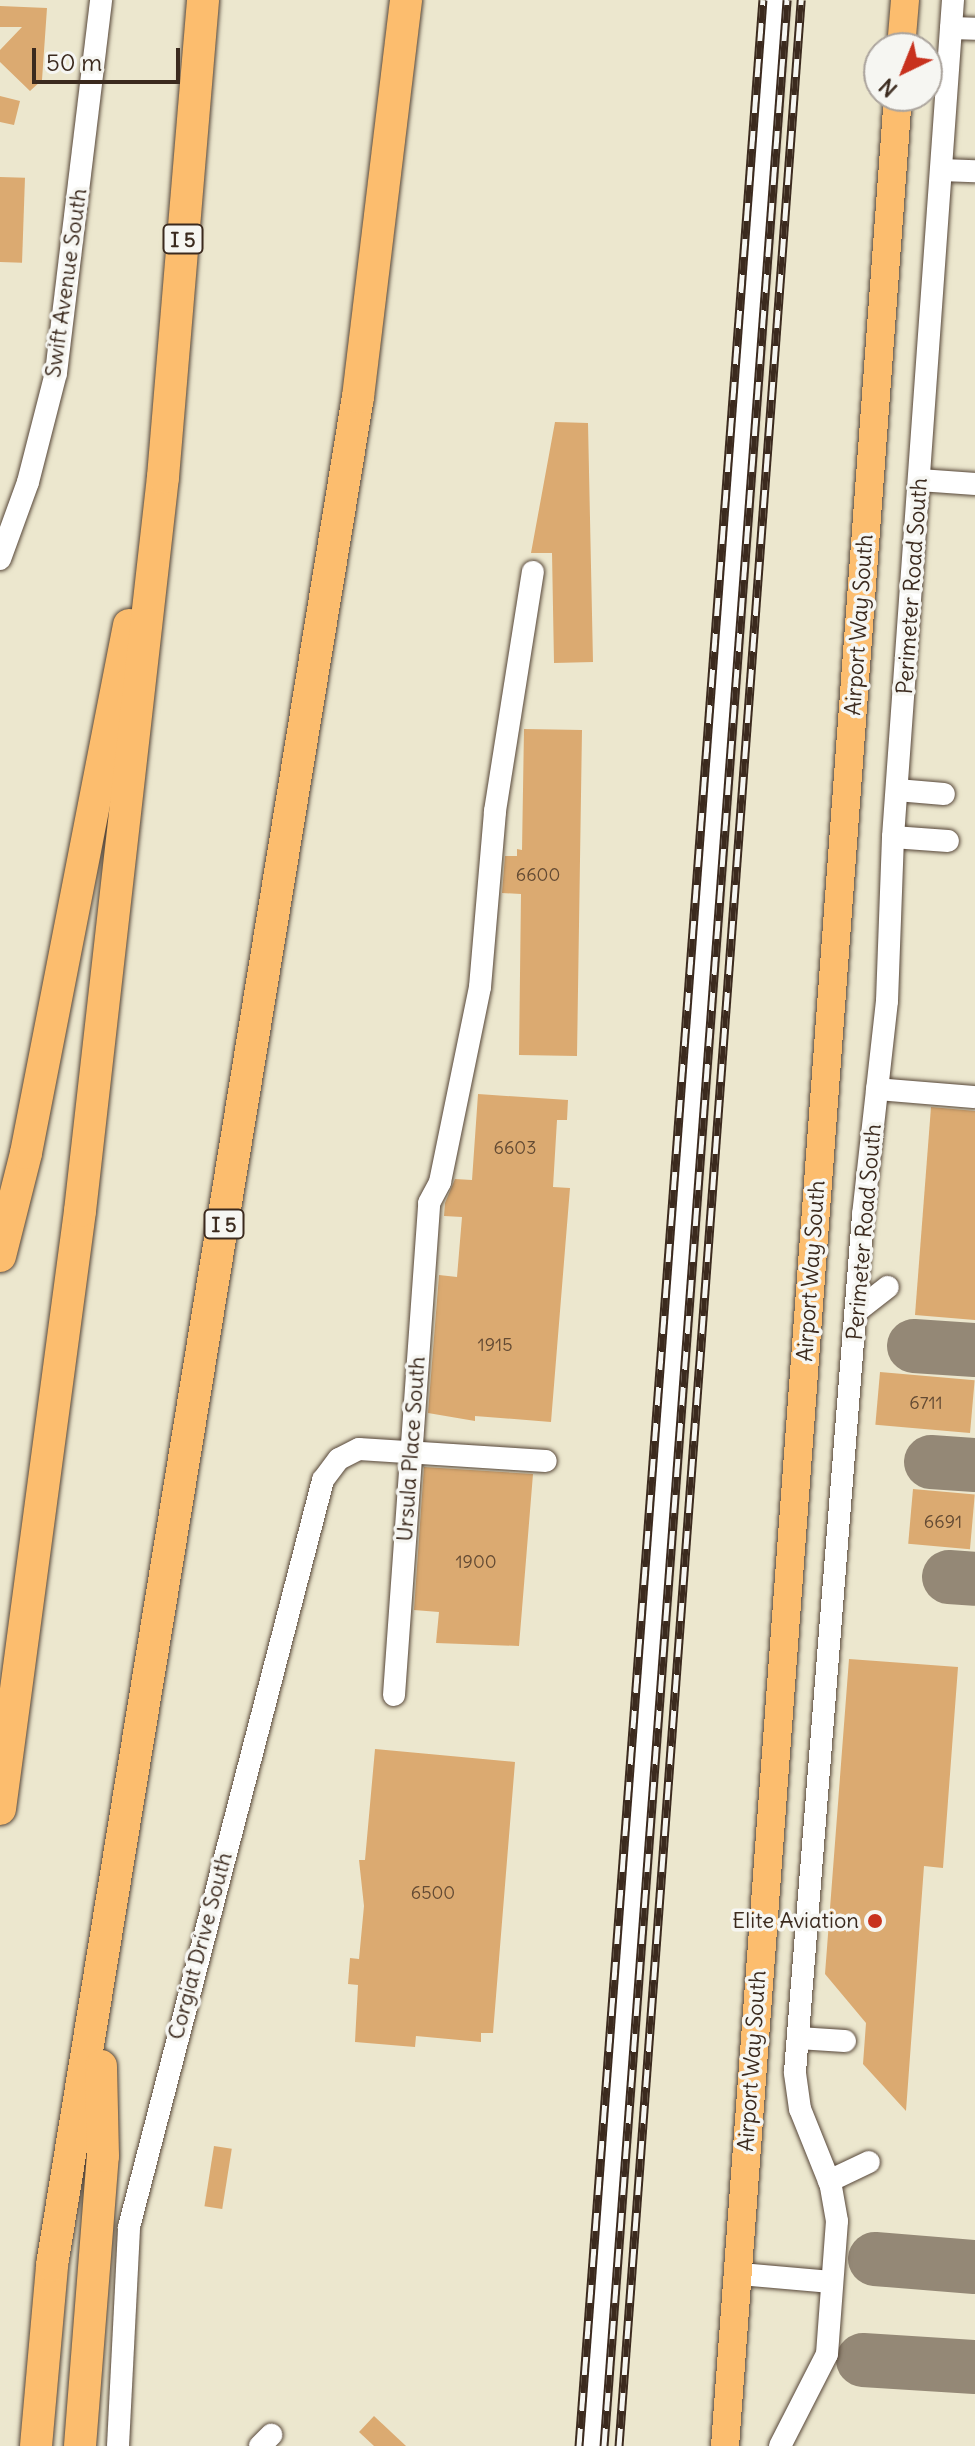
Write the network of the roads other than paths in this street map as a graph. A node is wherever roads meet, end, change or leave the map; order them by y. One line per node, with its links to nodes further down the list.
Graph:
1 (101, 0): 16 (street, Swift Avenue South)
2 (203, 0): 13 (highway, I 5)
3 (406, 0): 31 (highway, I 5)
4 (777, 0): 41 (street)
5 (905, 0): 9 (main road)
6 (953, 0): 7 (street, Perimeter Road South)
7 (951, 28): 8 (street); 11 (street, Perimeter Road South)
8 (975, 29)
9 (902, 32)
10 (897, 112): 36 (main road, Airport Way South)
11 (941, 170): 12 (street); 14 (street, Perimeter Road South)
12 (975, 171)
13 (163, 477): 24 (highway); 30 (highway, I 5)
14 (920, 480): 15 (street); 18 (street, Perimeter Road South)
15 (975, 484)
16 (0, 559)
17 (533, 572): 27 (street, Ursula Place South)
18 (897, 790): 19 (street); 20 (street, Perimeter Road South)
19 (944, 794)
20 (893, 837): 21 (street); 22 (street, Perimeter Road South)
21 (948, 841)
22 (877, 1089): 23 (street); 26 (street, Perimeter Road South)
23 (975, 1097)
24 (0, 1256)
25 (888, 1287): 26 (street)
26 (857, 1311): 32 (street, Perimeter Road South)
27 (411, 1451): 28 (street); 29 (street, Ursula Place South); 40 (street, Corgiat Drive South)
28 (546, 1461)
29 (394, 1695)
30 (0, 1809)
31 (100, 1990): 38 (highway, I 5); 39 (highway)
32 (798, 2038): 33 (street); 35 (street, Perimeter Road South)
33 (845, 2041)
34 (869, 2162): 35 (street)
35 (829, 2181): 37 (street, Perimeter Road South)
36 (740, 2274): 37 (street); 42 (main road, Airport Way South)
37 (832, 2282): 43 (street, Perimeter Road South)
38 (36, 2446)
39 (80, 2446)
40 (118, 2446)
41 (593, 2446)
42 (725, 2446)
43 (780, 2446)

